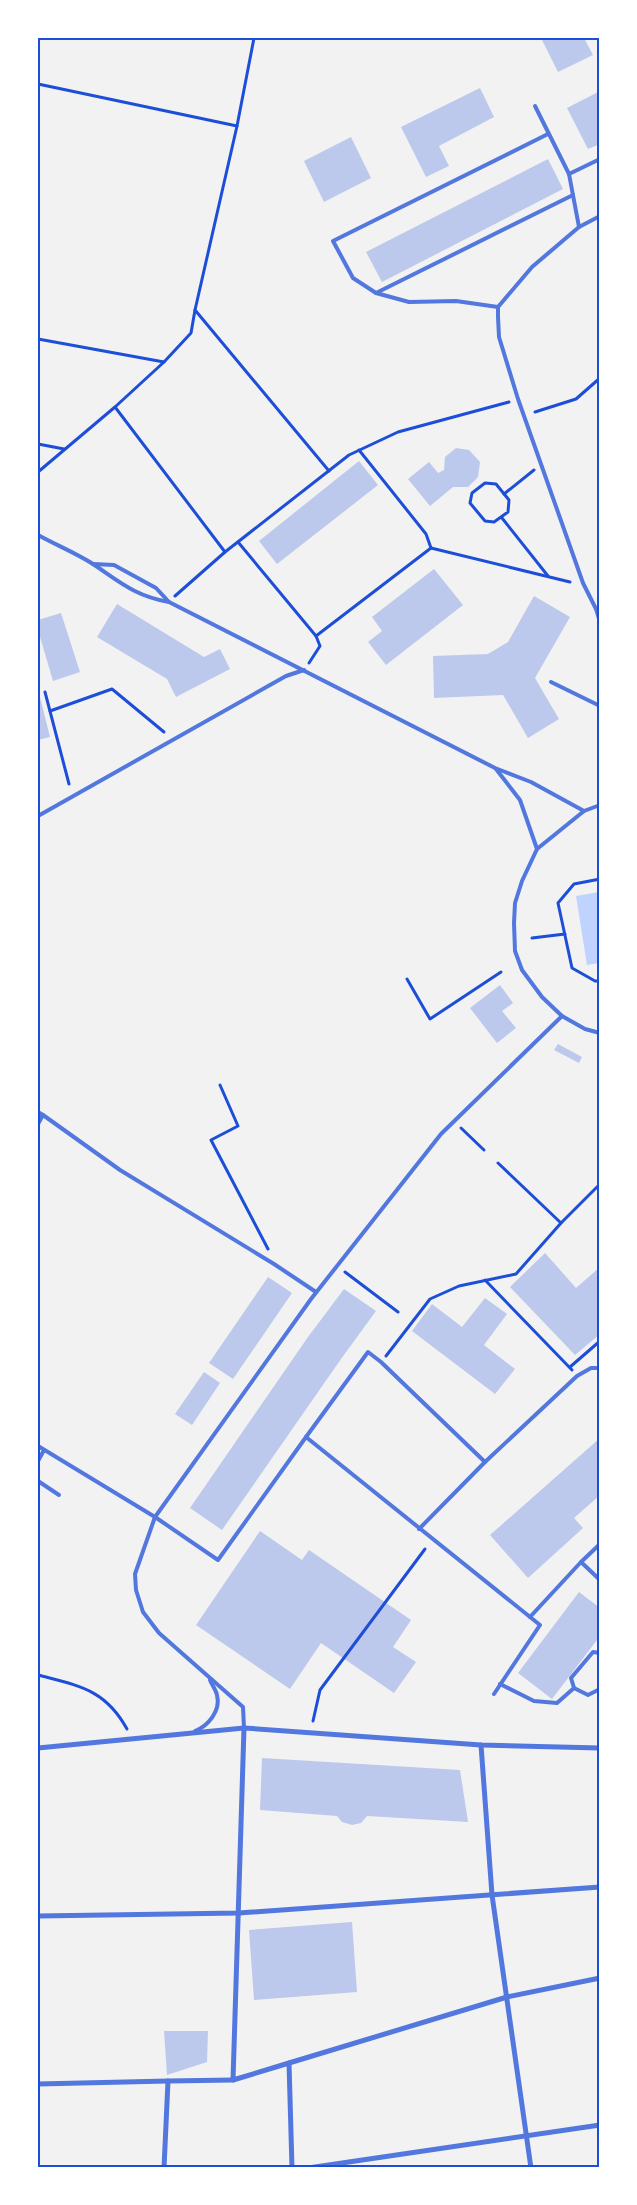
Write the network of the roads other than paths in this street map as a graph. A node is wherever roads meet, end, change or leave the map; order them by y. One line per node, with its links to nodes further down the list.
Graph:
1 (535, 106): 2 (lane)
2 (548, 134): 4 (lane); 8 (lane)
3 (600, 159): 4 (lane)
4 (569, 174): 5 (lane)
5 (573, 194): 7 (lane); 8 (lane)
6 (600, 216): 7 (lane)
7 (579, 227): 9 (lane)
8 (376, 293): 9 (lane)
9 (498, 307): 13 (lane)
10 (38, 536): 11 (lane)
11 (93, 564): 12 (lane); 12 (lane)
12 (169, 602): 15 (lane)
13 (598, 607): 14 (lane)
14 (600, 622)
15 (304, 670): 18 (lane); 21 (lane)
16 (551, 682): 17 (lane)
17 (600, 706)
18 (495, 768): 20 (lane); 22 (lane)
19 (600, 805): 20 (lane)
20 (584, 810): 22 (lane)
21 (38, 816)
22 (537, 848): 23 (lane)
23 (562, 1016): 24 (lane); 28 (lane)
24 (600, 1033)
25 (38, 1112): 26 (lane)
26 (43, 1116): 27 (lane); 28 (lane)
27 (38, 1124)
28 (316, 1292): 37 (lane)
29 (600, 1368): 34 (lane)
30 (306, 1437): 34 (lane); 37 (lane); 38 (lane)
31 (38, 1446): 32 (lane)
32 (44, 1450): 33 (lane); 37 (lane)
33 (38, 1461)
34 (485, 1462): 38 (lane)
35 (38, 1481): 36 (lane)
36 (59, 1495)
37 (154, 1517): 44 (lane)
38 (419, 1529): 42 (lane)
39 (600, 1544): 40 (lane)
40 (581, 1562): 41 (lane); 42 (lane)
41 (600, 1580)
42 (530, 1617): 45 (lane)
43 (600, 1652): 46 (lane)
44 (209, 1678): 49 (lane); 50 (lane)
45 (500, 1684): 46 (lane); 48 (lane)
46 (574, 1688): 47 (lane)
47 (600, 1689)
48 (494, 1694)
49 (244, 1728): 50 (street); 51 (street); 56 (street)
50 (189, 1734): 52 (street)
51 (481, 1745): 53 (street); 55 (street)
52 (38, 1748)
53 (600, 1748)
54 (600, 1887): 55 (street)
55 (492, 1895): 56 (street); 59 (street)
56 (239, 1913): 57 (street); 61 (street)
57 (38, 1916)
58 (600, 1978): 59 (street)
59 (507, 1997): 60 (street); 65 (street)
60 (289, 2063): 61 (street); 67 (street)
61 (233, 2080): 62 (street)
62 (168, 2081): 63 (street); 66 (street)
63 (38, 2084)
64 (600, 2126): 65 (street)
65 (527, 2137): 68 (street); 69 (street)
66 (164, 2168)
67 (292, 2168)
68 (308, 2168)
69 (531, 2168)

